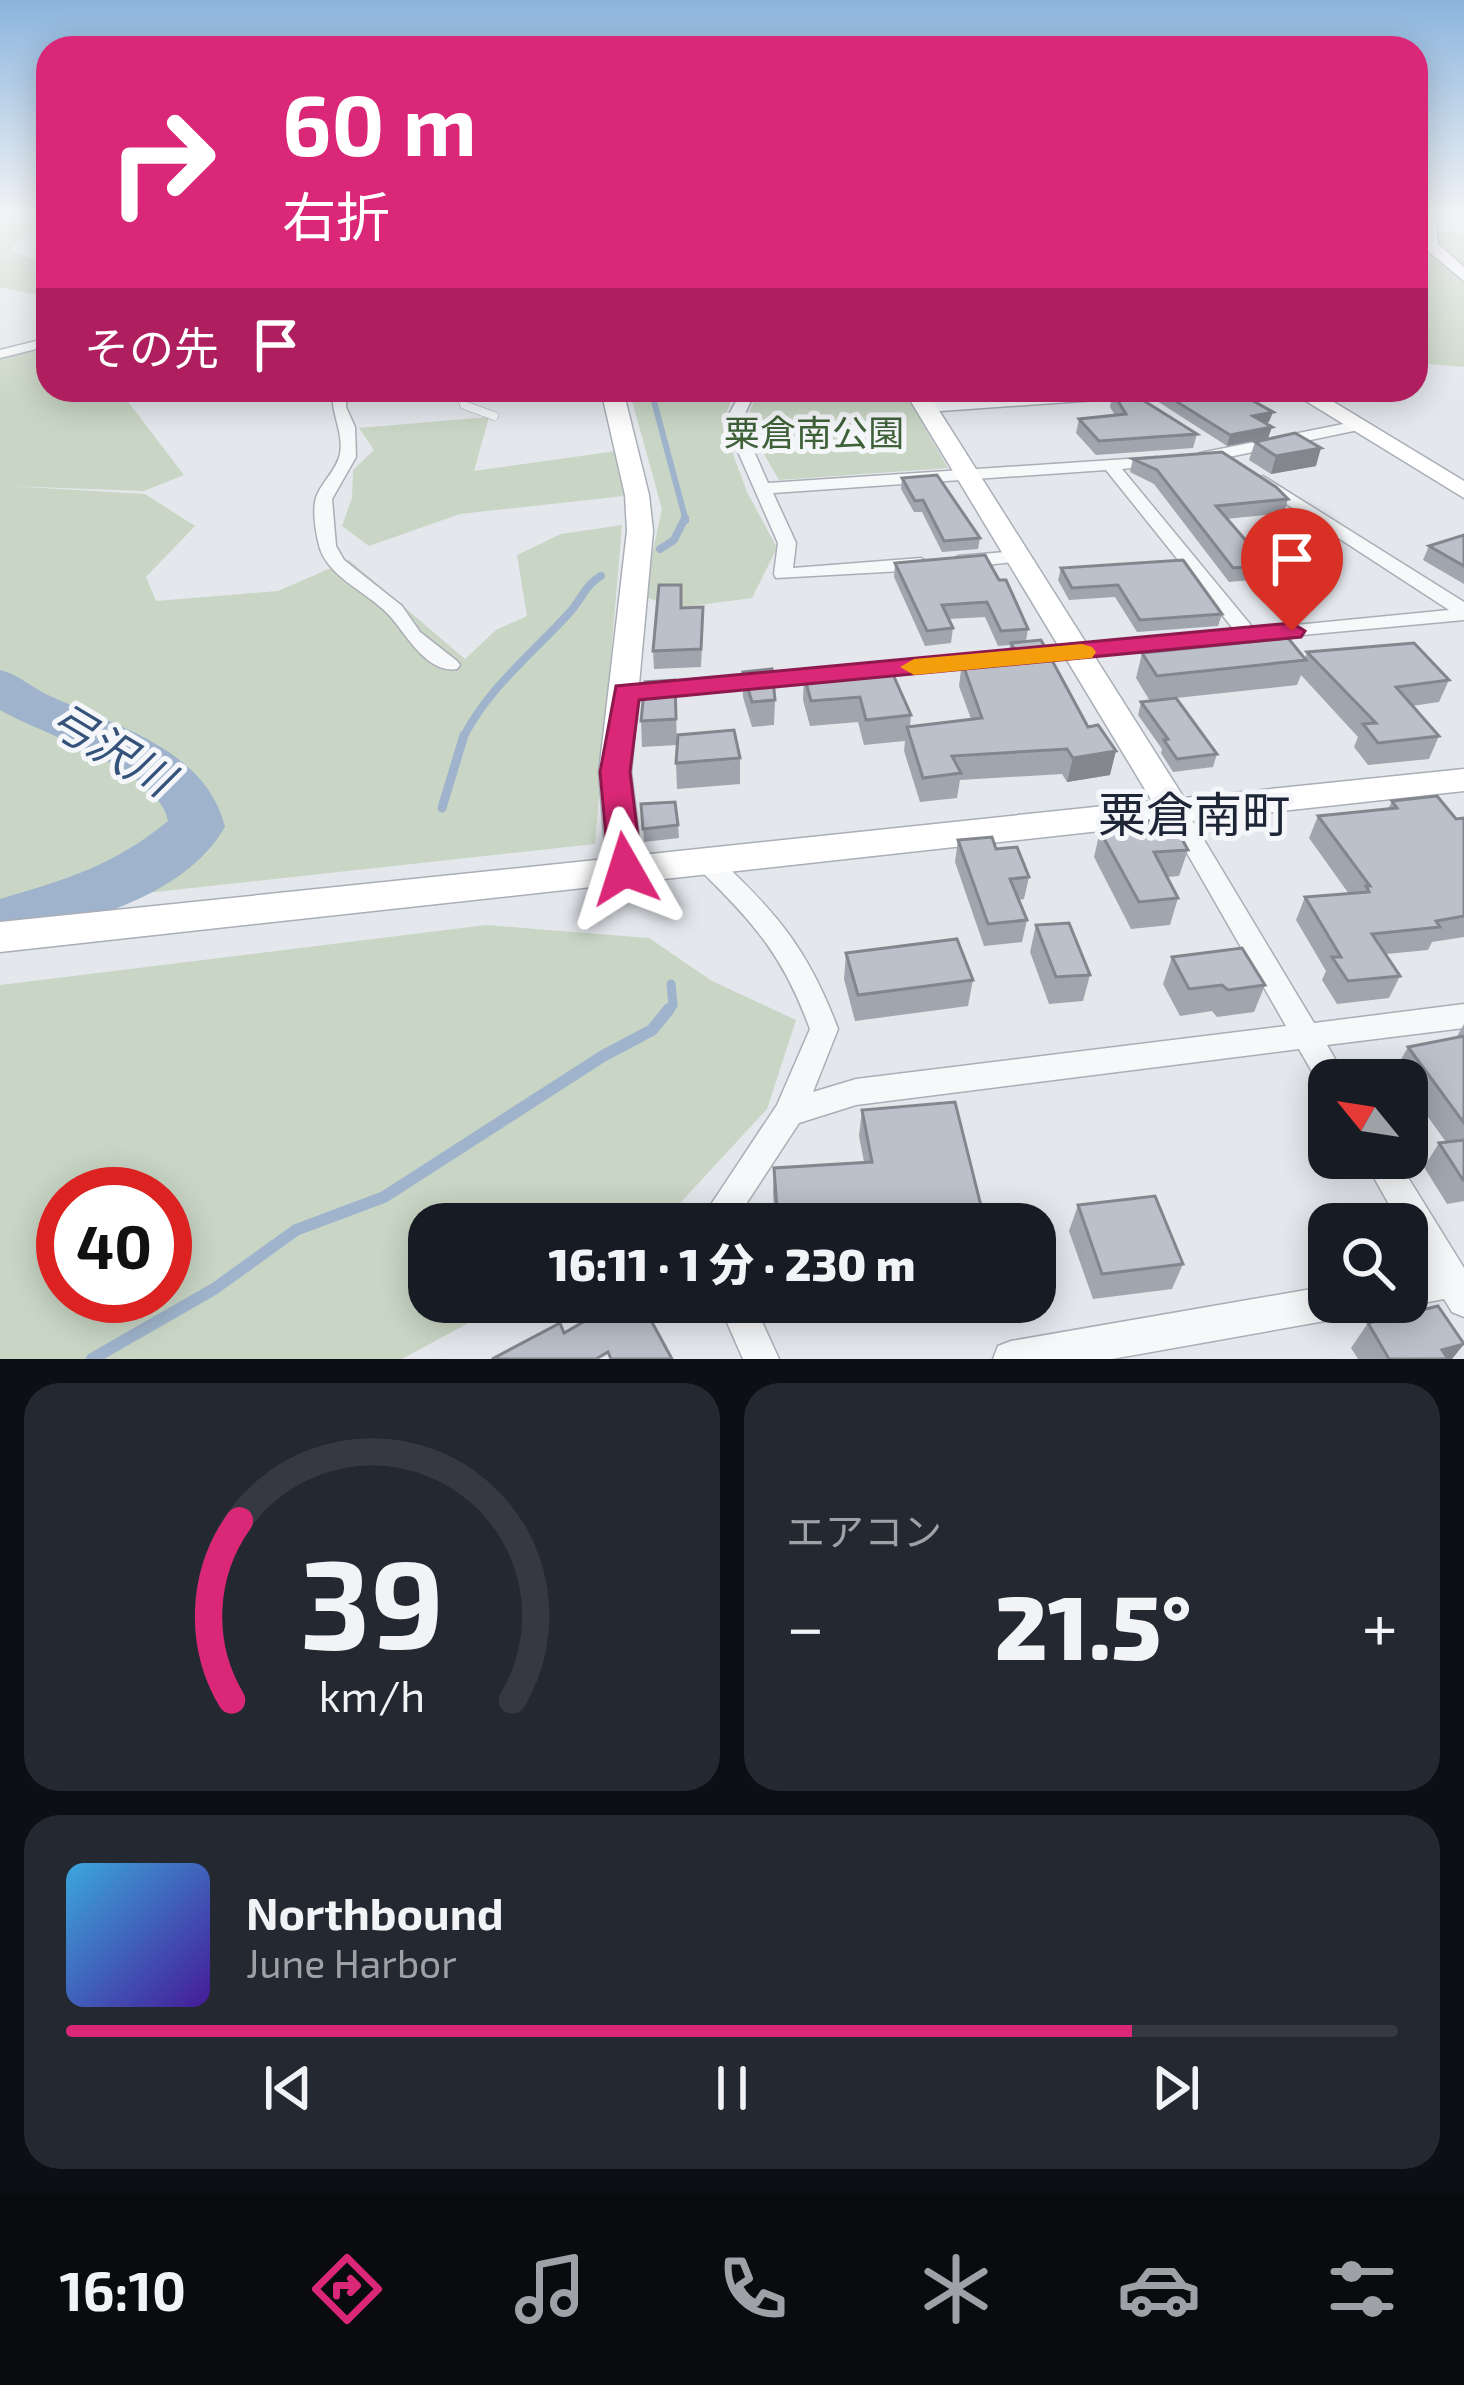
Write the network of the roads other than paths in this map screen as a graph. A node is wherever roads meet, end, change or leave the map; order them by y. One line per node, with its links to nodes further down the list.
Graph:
1 (36, 345): 2 (street)
2 (0, 354)
3 (339, 402): 23 (street)
4 (463, 402): 11 (lane)
5 (615, 402): 24 (street)
6 (743, 402): 17 (street)
7 (923, 402): 16 (street)
8 (1140, 402): 10 (street)
9 (1319, 402): 12 (street)
10 (1146, 406)
11 (494, 416)
12 (1358, 426): 14 (street); 18 (street)
13 (1205, 444): 14 (street)
14 (1225, 456): 15 (street); 20 (street)
15 (1111, 466): 16 (street); 21 (street)
16 (968, 475): 17 (street); 19 (street)
17 (766, 488): 19 (street)
18 (1464, 491)
19 (1017, 557): 22 (street)
20 (1464, 612): 21 (street)
21 (1249, 635): 22 (street)
22 (1078, 653): 24 (street); 26 (street)
23 (450, 665)
24 (626, 692): 28 (street)
25 (1464, 780): 26 (street)
26 (1175, 811): 27 (street); 31 (street)
27 (707, 862): 28 (street); 33 (street)
28 (625, 869): 29 (street)
29 (0, 937)
30 (1464, 1016): 31 (street)
31 (1307, 1037): 32 (street); 33 (street)
32 (1320, 1059)
33 (789, 1113): 35 (street)
34 (1391, 1179): 37 (street)
35 (728, 1203)
36 (1428, 1290): 37 (street)
37 (1458, 1291)
38 (1308, 1307): 41 (street)
39 (745, 1323): 40 (street)
40 (761, 1359)
41 (1011, 1359)

